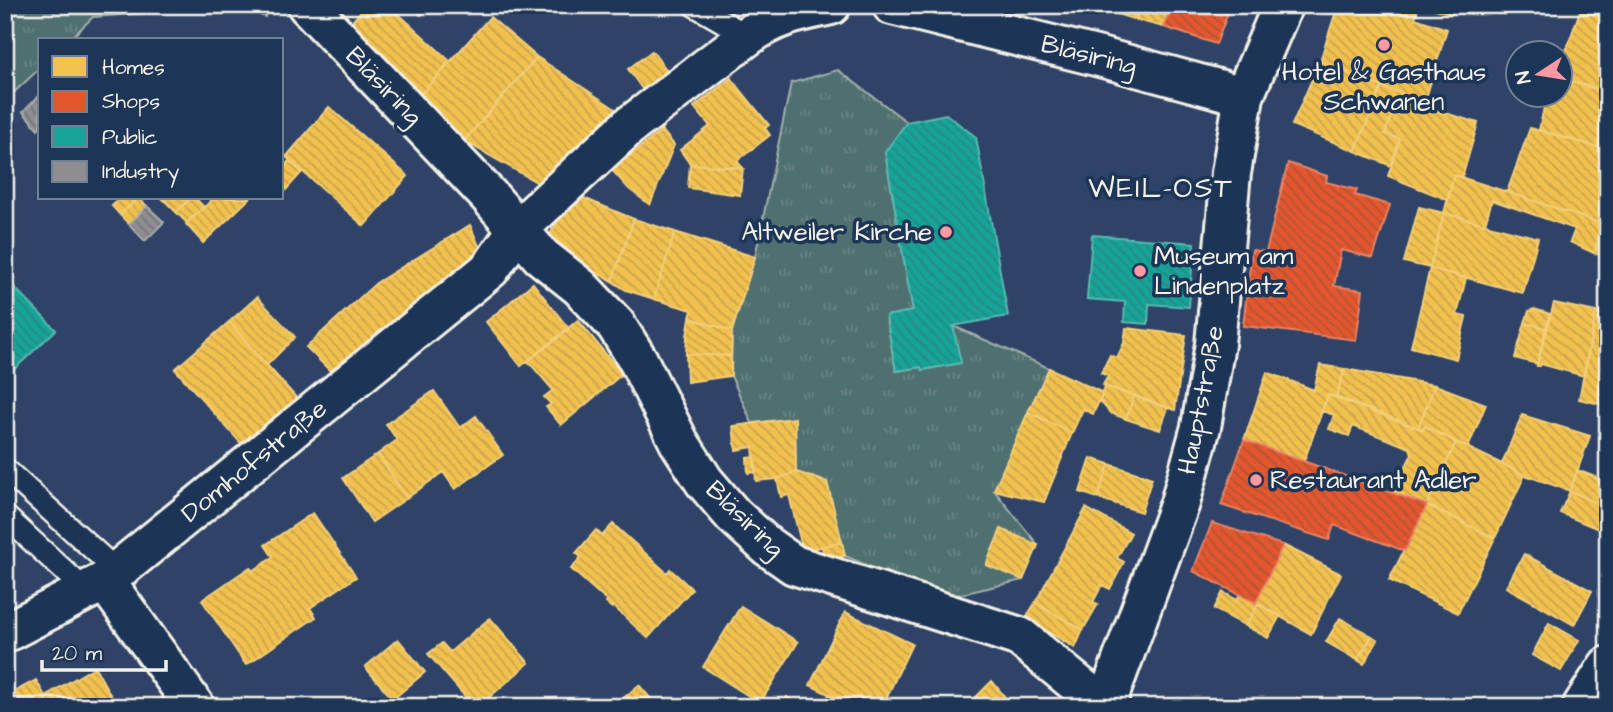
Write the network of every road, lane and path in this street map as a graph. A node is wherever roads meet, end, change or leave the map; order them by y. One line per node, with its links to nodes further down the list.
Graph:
1 (307, 5): 8 (street, Bläsiring)
2 (694, 5): 6 (lane)
3 (831, 5): 6 (street)
4 (892, 5): 7 (street, Bläsiring)
5 (1283, 5): 7 (street, Hauptstraße)
6 (748, 36): 8 (street)
7 (1244, 96): 15 (street, Hauptstraße)
8 (517, 230): 11 (street, Domhofstraße); 15 (street, Bläsiring)
9 (5, 470): 11 (lane)
10 (5, 516): 11 (lane)
11 (103, 581): 12 (street, Domhofstraße); 14 (street)
12 (5, 633)
13 (1608, 666): 16 (street)
14 (195, 707)
15 (1105, 707)
16 (1582, 707)

